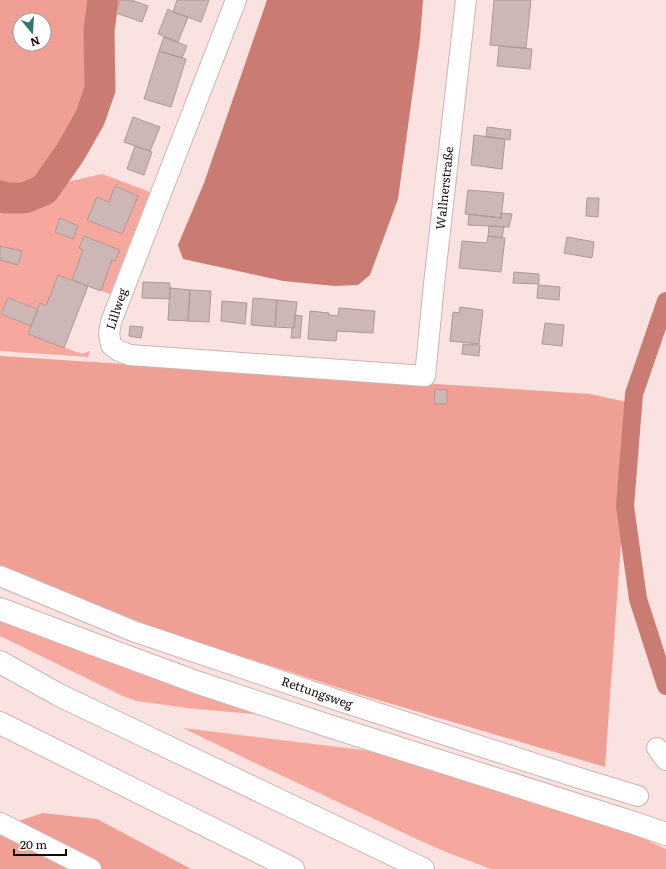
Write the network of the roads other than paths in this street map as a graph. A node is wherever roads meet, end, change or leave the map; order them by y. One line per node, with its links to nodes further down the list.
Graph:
1 (236, 0): 3 (street, Lillweg)
2 (466, 0): 3 (street, Wallnerstraße)
3 (425, 376)
4 (0, 576): 8 (street, Rettungsweg)
5 (0, 609): 10 (highway)
6 (0, 662): 13 (highway)
7 (0, 723): 12 (highway)
8 (638, 796)
9 (0, 823): 11 (street)
10 (666, 834)
11 (91, 869)
12 (293, 869)
13 (423, 869)

